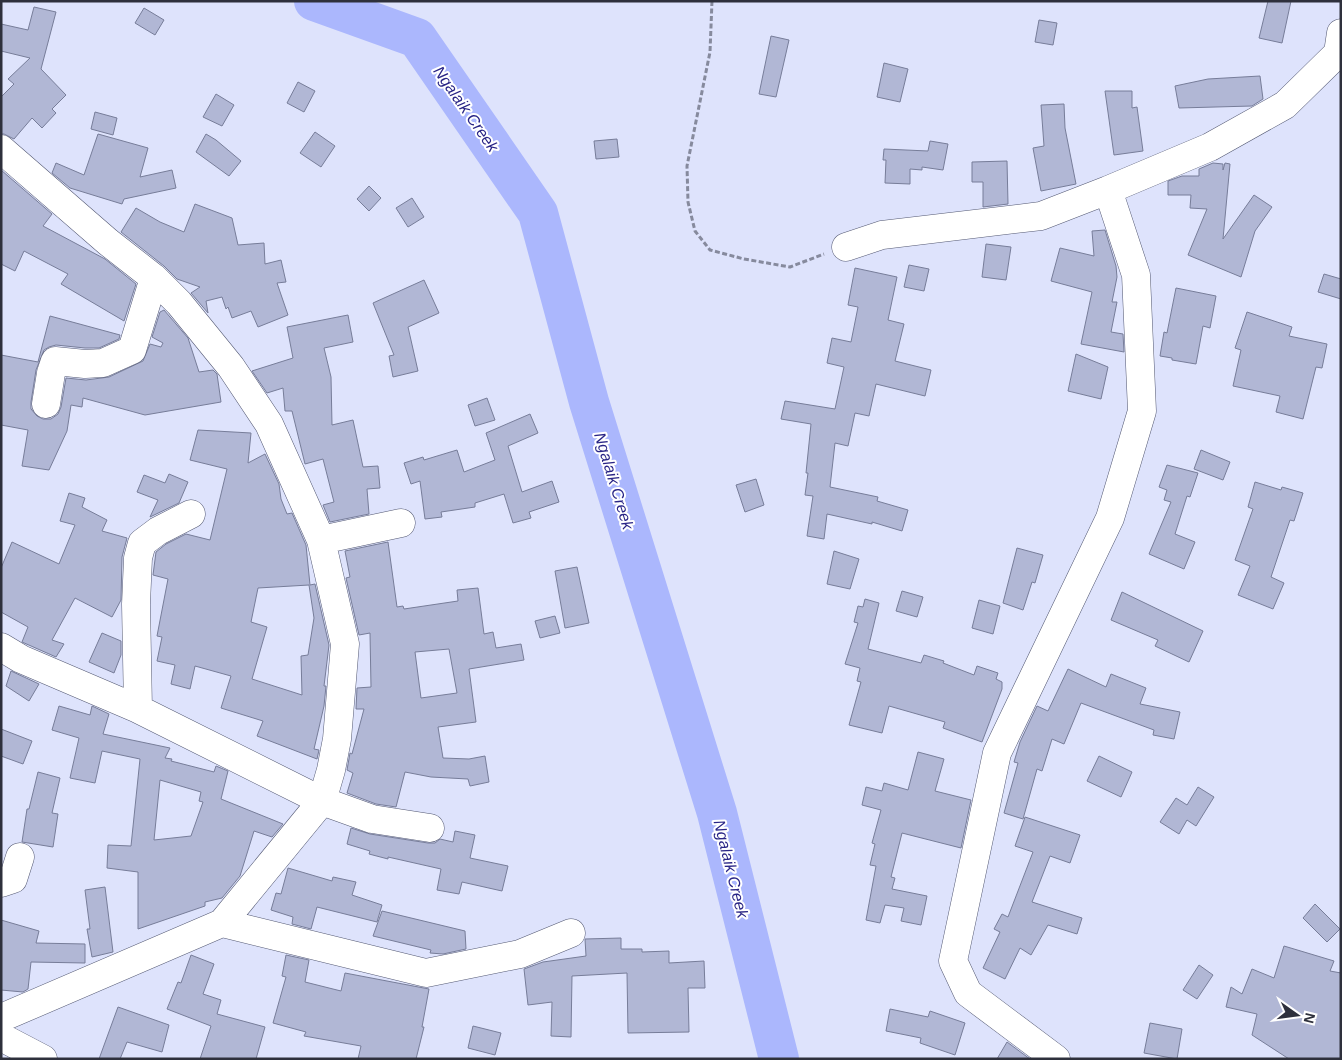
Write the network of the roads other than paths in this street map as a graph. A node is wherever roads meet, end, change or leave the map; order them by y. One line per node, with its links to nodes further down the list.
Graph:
1 (1340, 47): 3 (street)
2 (1, 149): 5 (street)
3 (1108, 190): 4 (street); 21 (street)
4 (846, 247)
5 (154, 278): 6 (street); 9 (street)
6 (46, 404)
7 (191, 514): 11 (street)
8 (401, 522): 9 (street)
9 (321, 540): 12 (street)
10 (1, 647): 11 (street)
11 (138, 709): 12 (street)
12 (322, 802): 13 (street); 16 (street)
13 (430, 828)
14 (20, 857): 15 (street)
15 (1, 884)
16 (222, 923): 17 (street); 18 (street)
17 (571, 933)
18 (1, 1018)
19 (1, 1038): 20 (street)
20 (43, 1059)
21 (1056, 1059)

